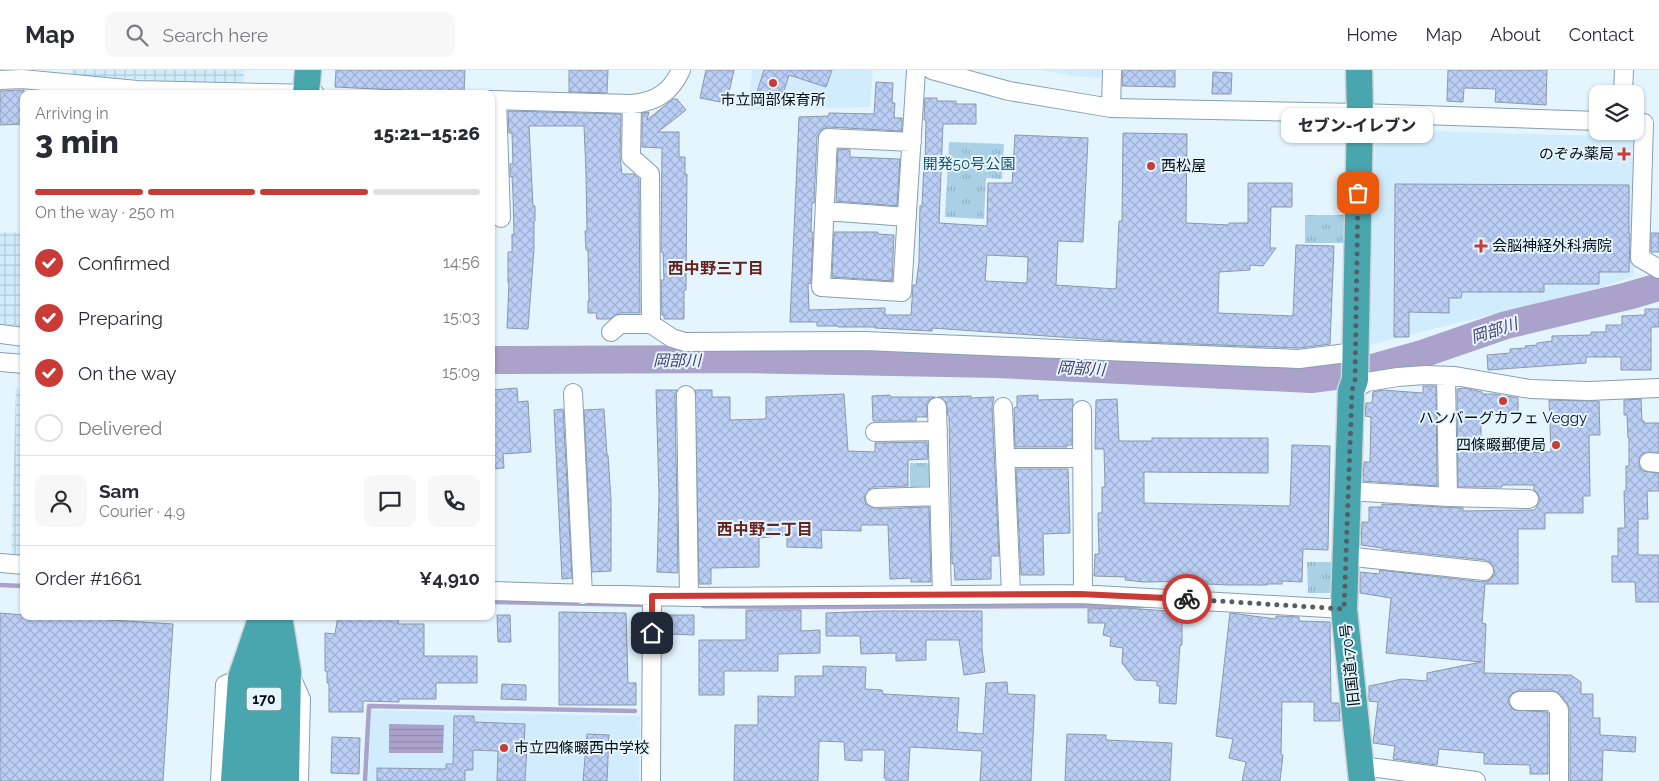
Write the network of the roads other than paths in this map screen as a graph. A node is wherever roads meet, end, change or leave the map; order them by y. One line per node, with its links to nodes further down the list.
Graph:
1 (308, 70): 11 (highway)
2 (681, 70): 13 (street)
3 (916, 70): 18 (street)
4 (932, 70): 14 (street)
5 (1112, 70): 14 (street)
6 (1359, 70): 15 (highway, 旧国道170号)
7 (1624, 70): 9 (street)
8 (0, 80): 10 (street)
9 (1623, 85)
10 (138, 90)
11 (296, 90)
12 (495, 100): 13 (street)
13 (632, 104): 25 (street)
14 (1111, 108): 15 (street)
15 (1360, 113): 16 (street); 29 (highway, 旧国道170号)
16 (1589, 121)
17 (1646, 123): 24 (street)
18 (912, 142): 21 (street); 22 (street)
19 (495, 149): 20 (street)
20 (496, 198): 23 (street)
21 (824, 211): 22 (street); 22 (street)
22 (907, 217)
23 (501, 218)
24 (1659, 269)
25 (651, 324): 26 (street); 29 (street)
26 (611, 332)
27 (0, 334): 28 (street)
28 (20, 336)
29 (1355, 352): 34 (highway, 旧国道170号)
30 (0, 362): 31 (street)
31 (20, 364)
32 (1446, 376): 33 (street); 34 (street); 47 (street)
33 (1659, 388)
34 (1352, 391): 44 (highway, 旧国道170号)
35 (573, 393): 56 (street)
36 (686, 395): 59 (street)
37 (937, 407): 40 (street)
38 (1003, 407): 42 (street)
39 (1082, 410): 43 (street)
40 (938, 431): 41 (street); 45 (street)
41 (875, 432)
42 (1005, 458): 43 (street); 54 (street)
43 (1082, 458): 55 (street)
44 (1347, 491): 47 (street); 49 (highway, 旧国道170号)
45 (940, 496): 46 (street); 57 (street)
46 (875, 498)
47 (1448, 498): 48 (street)
48 (1528, 500)
49 (1345, 556): 52 (street); 60 (highway, 旧国道170号)
50 (0, 563): 51 (street)
51 (20, 565)
52 (1484, 571)
53 (495, 591): 56 (street)
54 (1011, 594): 55 (street); 57 (street)
55 (1083, 594): 60 (street)
56 (583, 595): 58 (street)
57 (942, 595): 59 (street)
58 (652, 596): 59 (street); 73 (street)
59 (690, 597)
60 (1344, 609): 67 (highway, 旧国道170号)
61 (261, 620): 65 (highway, 170)
62 (269, 620): 70 (highway, 170)
63 (280, 620): 64 (highway, 170)
64 (288, 672): 71 (highway, 170); 72 (street)
65 (241, 678): 68 (street); 69 (highway, 170)
66 (1519, 702): 75 (street)
67 (1362, 774): 74 (street)
68 (220, 781)
69 (234, 781)
70 (260, 781)
71 (286, 781)
72 (299, 781)
73 (651, 781)
74 (1476, 781)
75 (1559, 781)

